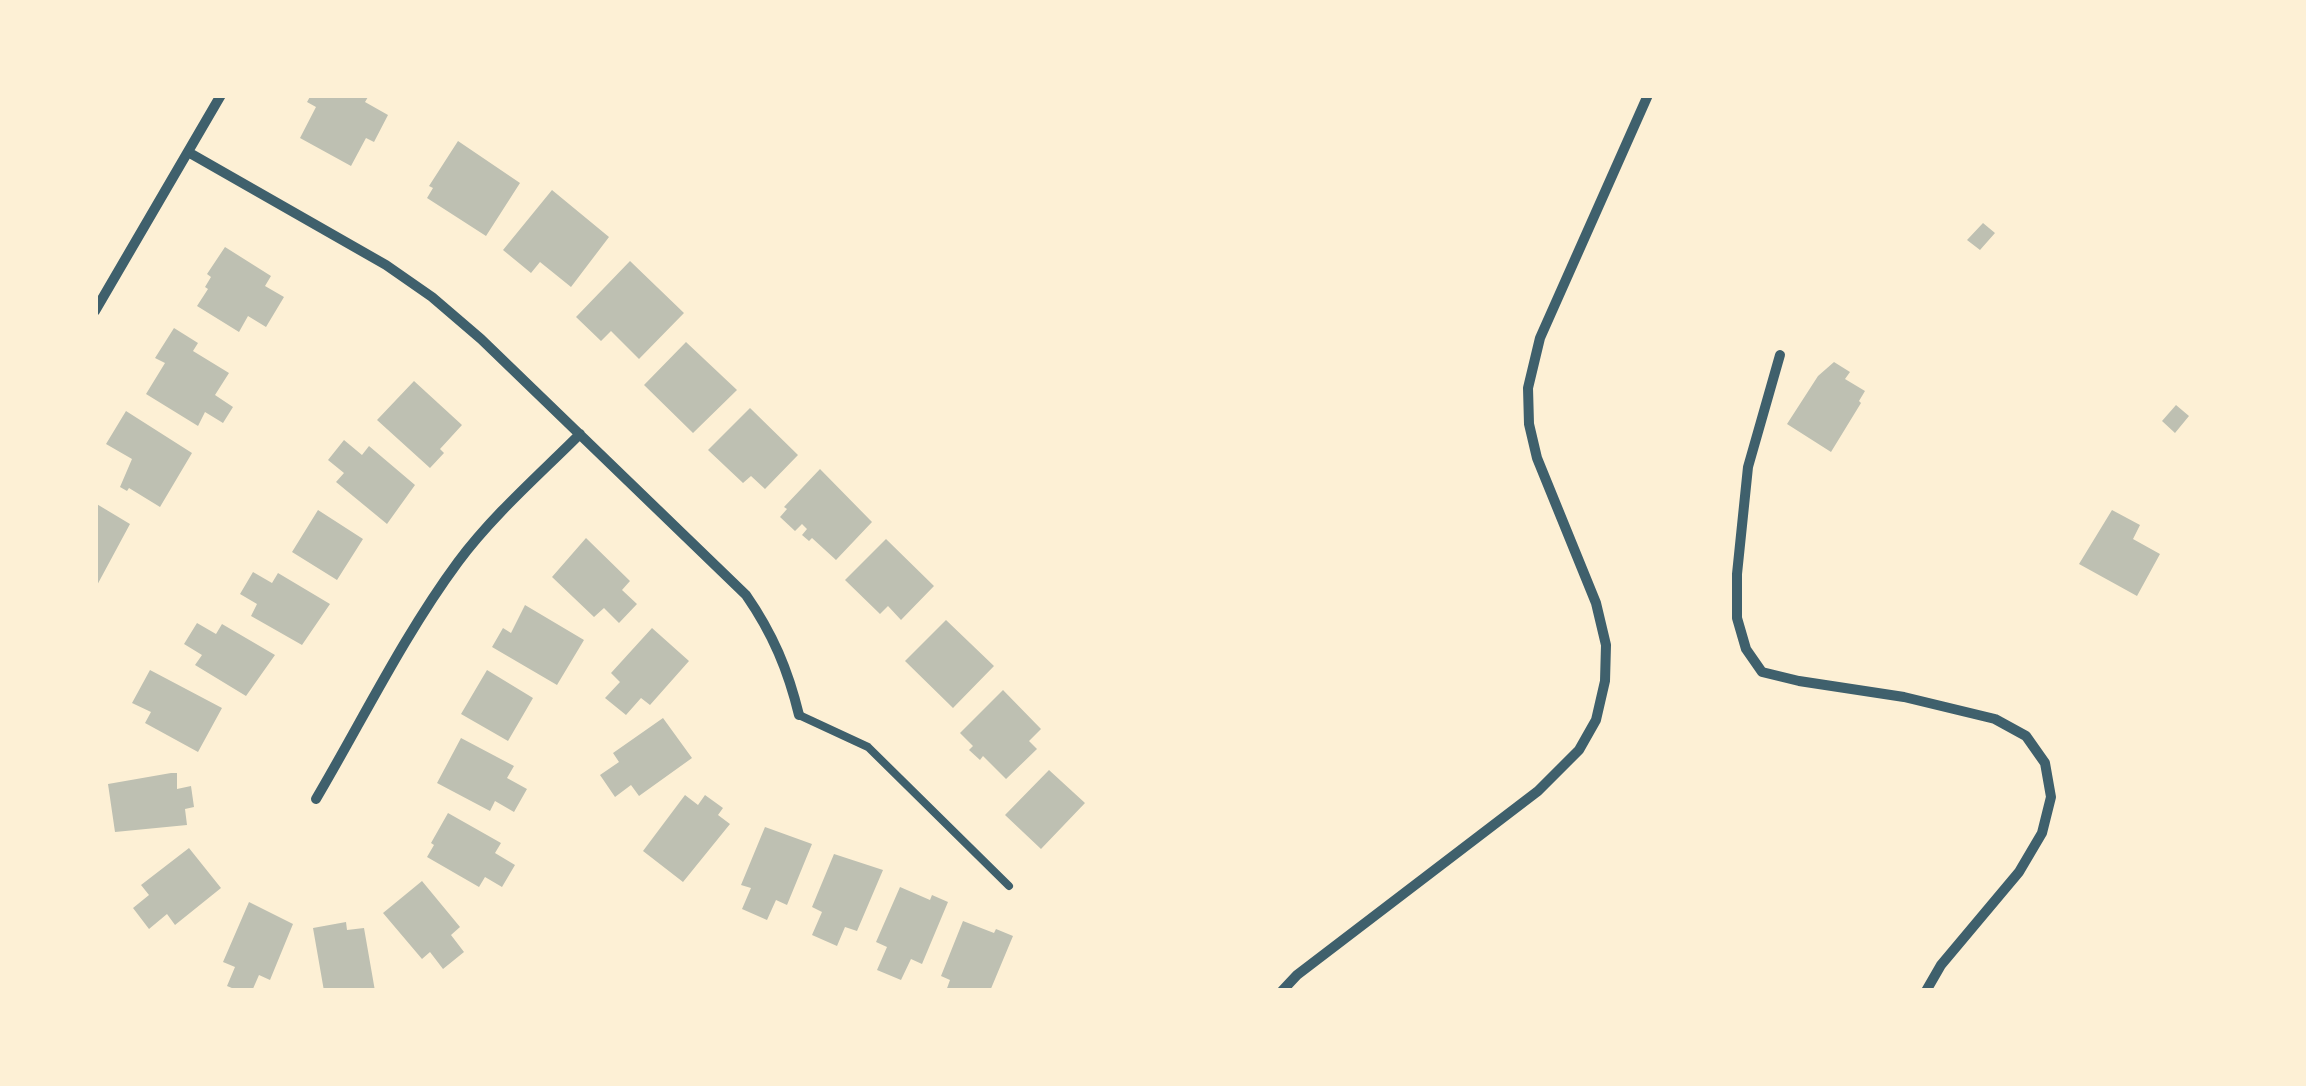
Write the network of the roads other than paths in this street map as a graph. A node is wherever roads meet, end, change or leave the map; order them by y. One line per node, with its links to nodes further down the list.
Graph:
1 (221, 95): 3 (street)
2 (1648, 95): 10 (street)
3 (188, 152): 4 (street); 6 (street)
4 (95, 312)
5 (1780, 356): 11 (street)
6 (580, 434): 7 (street); 8 (street)
7 (798, 715): 9 (lane)
8 (316, 800)
9 (1010, 886)
10 (1282, 991)
11 (1926, 991)

